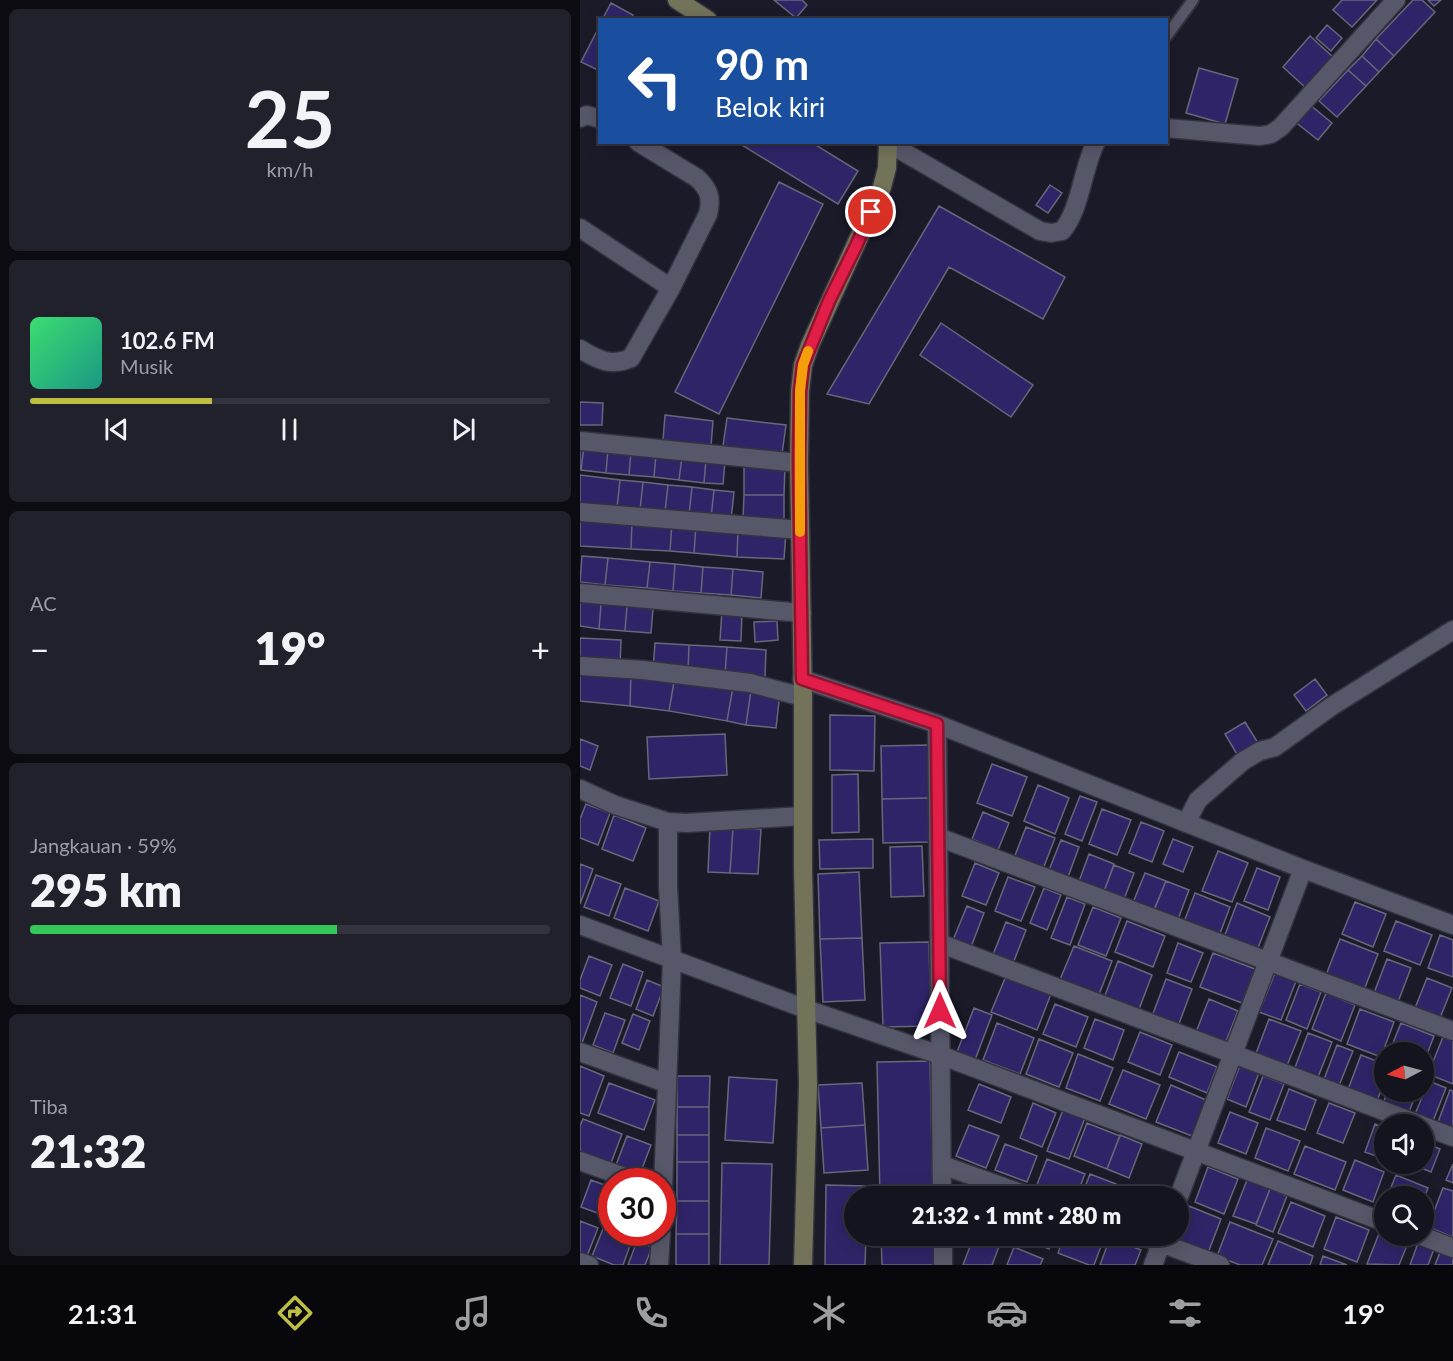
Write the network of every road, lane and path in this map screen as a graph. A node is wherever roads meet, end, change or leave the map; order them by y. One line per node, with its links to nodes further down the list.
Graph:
1 (677, 0): 4 (street)
2 (1193, 0): 5 (lane)
3 (1396, 0): 8 (street)
4 (705, 18)
5 (1168, 35)
6 (580, 118): 7 (street)
7 (598, 118)
8 (1168, 128)
9 (888, 144): 17 (street)
10 (890, 144): 11 (street)
11 (1095, 144)
12 (648, 145): 14 (street)
13 (580, 228): 14 (street)
14 (671, 288): 15 (street)
15 (580, 349)
16 (580, 441): 17 (street)
17 (799, 463): 19 (street)
18 (580, 512): 19 (street)
19 (800, 530): 21 (street)
20 (580, 593): 21 (street)
21 (802, 613): 24 (street)
22 (1453, 630): 30 (street)
23 (580, 666): 25 (street)
24 (802, 679): 25 (street); 26 (street)
25 (803, 698): 28 (street)
26 (937, 724): 30 (street); 31 (street)
27 (580, 789): 29 (street)
28 (803, 816): 29 (street); 38 (street)
29 (668, 822): 36 (street)
30 (1186, 823): 32 (street)
31 (938, 837): 35 (street); 37 (street)
32 (1303, 869): 34 (street); 37 (street)
33 (580, 925): 36 (street)
34 (1453, 925)
35 (939, 944): 41 (street); 42 (street)
36 (672, 960): 38 (street); 43 (street)
37 (1269, 962): 39 (street); 41 (street)
38 (806, 1009): 42 (street); 65 (street)
39 (1453, 1031)
40 (580, 1052): 43 (street)
41 (1233, 1055): 44 (street); 47 (street)
42 (940, 1056): 47 (street); 49 (street)
43 (666, 1083): 51 (street)
44 (1392, 1114)
45 (1434, 1130): 46 (street)
46 (1453, 1137)
47 (1197, 1151): 54 (street); 55 (street)
48 (580, 1161): 50 (street)
49 (942, 1165): 52 (street); 53 (street)
50 (599, 1168)
51 (664, 1168)
52 (942, 1186)
53 (1001, 1186)
54 (1183, 1186)
55 (1374, 1218)
56 (1434, 1241): 61 (street)
57 (660, 1246): 64 (street)
58 (943, 1246): 66 (street)
59 (1161, 1246): 67 (street)
60 (1177, 1246): 68 (street)
61 (1453, 1248)
62 (580, 1262): 63 (street)
63 (589, 1265)
64 (659, 1265)
65 (803, 1265)
66 (943, 1265)
67 (1153, 1265)
68 (1220, 1265)

